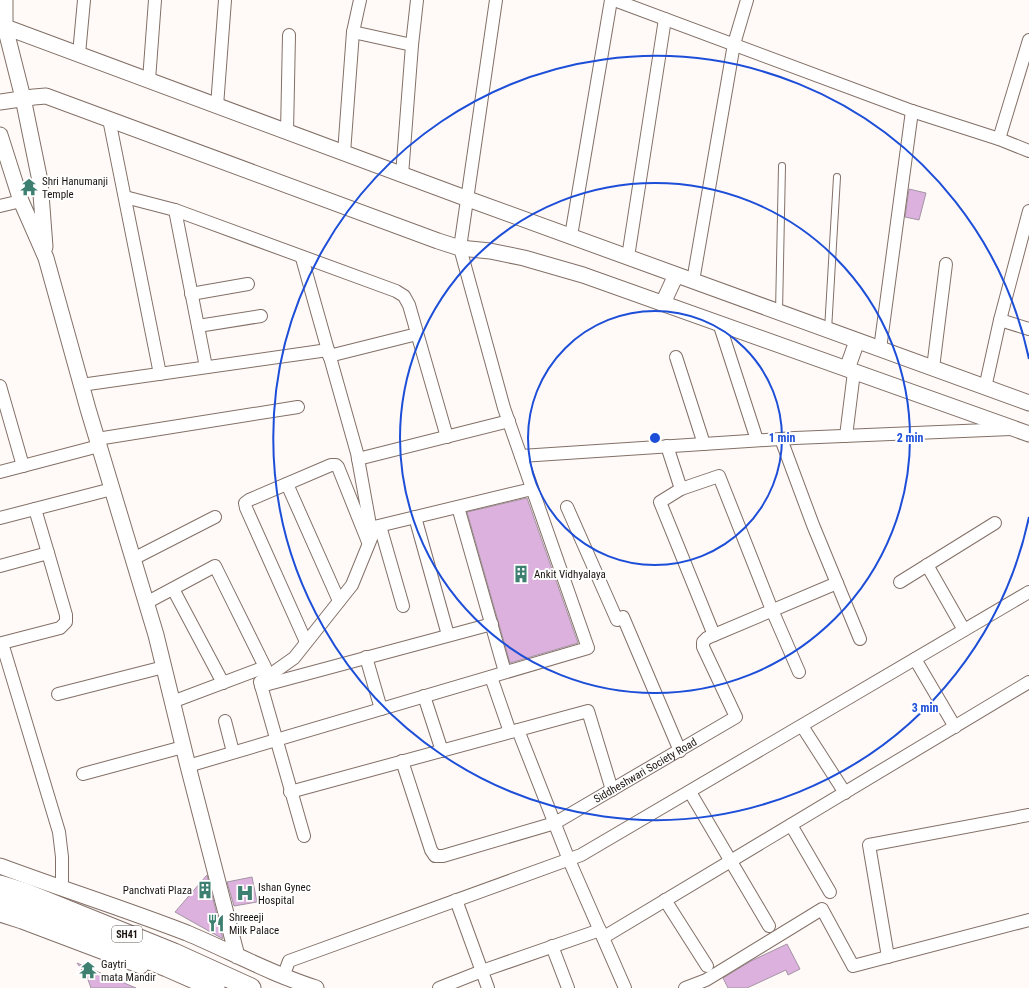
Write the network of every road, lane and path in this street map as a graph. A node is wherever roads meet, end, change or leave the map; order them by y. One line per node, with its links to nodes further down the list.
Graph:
1 (5, 0): 11 (street)
2 (84, 0): 17 (street)
3 (155, 0): 18 (street)
4 (225, 0): 21 (street)
5 (360, 0): 12 (street)
6 (417, 0): 16 (street)
7 (496, 0): 33 (street)
8 (612, 0): 10 (street); 38 (street)
9 (747, 0): 15 (street)
10 (666, 19): 15 (street); 40 (street)
11 (3, 26): 17 (street); 19 (street)
12 (353, 32): 16 (street); 28 (street)
13 (289, 35): 24 (street)
14 (1029, 40): 26 (street)
15 (734, 44): 22 (street); 45 (street)
16 (412, 46): 30 (street)
17 (79, 54): 18 (street)
18 (149, 80): 21 (street)
19 (23, 98): 20 (street); 23 (street); 41 (street)
20 (0, 102)
21 (217, 106): 24 (street)
22 (912, 111): 26 (street); 58 (street)
23 (109, 119): 32 (street); 39 (street)
24 (287, 132): 28 (street)
25 (0, 135): 34 (street)
26 (999, 139): 27 (street)
27 (1029, 151)
28 (344, 153): 30 (street)
29 (782, 166): 49 (lane)
30 (402, 175): 33 (street)
31 (837, 177): 54 (lane)
32 (125, 197): 36 (street); 64 (street)
33 (468, 199): 38 (street); 39 (street)
34 (21, 201): 35 (street); 41 (street)
35 (0, 206)
36 (175, 210): 42 (street); 47 (street)
37 (1029, 211): 51 (street)
38 (571, 236): 40 (street)
39 (460, 248): 48 (street); 70 (street)
40 (628, 257): 44 (street)
41 (46, 258): 65 (street)
42 (302, 258): 56 (street); 59 (street)
43 (946, 264): 62 (street)
44 (676, 275): 45 (street); 48 (street)
45 (693, 281): 49 (street)
46 (248, 284): 47 (street)
47 (191, 294): 53 (street)
48 (663, 303): 52 (street)
49 (779, 312): 54 (street)
50 (261, 316): 53 (street)
51 (1000, 320): 55 (street); 66 (street)
52 (719, 323): 63 (street); 75 (street)
53 (198, 326): 61 (street)
54 (828, 330): 57 (street)
55 (1029, 330)
56 (417, 334): 59 (street); 73 (street)
57 (857, 340): 58 (street); 63 (street)
58 (880, 349): 62 (street)
59 (328, 353): 61 (street); 80 (street)
60 (676, 357): 77 (street)
61 (206, 367): 64 (street)
62 (933, 368): 66 (street)
63 (851, 370): 71 (street); 72 (street)
64 (160, 374): 65 (street)
65 (81, 385): 76 (street)
66 (985, 388): 68 (street)
67 (0, 389): 81 (street)
68 (1029, 403)
69 (298, 407): 76 (street)
70 (509, 421): 73 (street); 79 (street)
71 (1022, 431): 72 (street)
72 (846, 436): 74 (street)
73 (447, 437): 80 (street)
74 (780, 439): 75 (street); 101 (street)
75 (757, 440): 77 (street)
76 (98, 442): 81 (street); 84 (street)
77 (704, 444): 78 (street)
78 (667, 446): 79 (street); 86 (street)
79 (521, 456): 85 (street)
80 (358, 459): 94 (street)
81 (23, 466): 82 (street)
82 (0, 472)
83 (286, 484): 95 (street); 104 (street); 113 (street)
84 (112, 488): 89 (street); 97 (street)
85 (532, 489): 87 (street); 118 (street)
86 (681, 489): 107 (street); 111 (street)
87 (458, 507): 90 (street); 108 (street)
88 (567, 508): 135 (street)
89 (35, 509): 91 (street); 96 (street)
90 (415, 517): 94 (street); 110 (street)
91 (0, 518)
92 (215, 518): 97 (street)
93 (995, 523): 98 (street)
94 (375, 527): 95 (street); 106 (street)
95 (369, 544): 104 (street)
96 (48, 553): 99 (street); 114 (street)
97 (133, 559): 105 (street)
98 (927, 565): 100 (street); 109 (street)
99 (0, 566)
100 (900, 582)
101 (837, 583): 107 (street); 112 (street)
102 (173, 589): 105 (street); 122 (street); 122 (street)
103 (1029, 592): 109 (street)
104 (339, 601): 113 (street)
105 (146, 603): 117 (street)
106 (403, 606)
107 (772, 610): 111 (street); 119 (street)
108 (492, 624): 110 (street); 118 (street)
109 (964, 630): 116 (street)
110 (448, 635): 115 (street)
111 (714, 635): 135 (street, Siddheshwari Society Road)
112 (860, 639)
113 (306, 642): 123 (street)
114 (1, 643): 152 (street)
115 (366, 658): 123 (street); 127 (street)
116 (915, 659): 129 (street); 130 (street)
117 (164, 667): 124 (street); 126 (street)
118 (506, 672): 120 (street)
119 (799, 672)
120 (491, 677): 125 (street); 131 (street)
121 (1029, 682): 130 (street)
122 (223, 683): 126 (street)
123 (261, 686): 132 (street)
124 (58, 694)
125 (424, 696): 127 (street); 134 (street)
126 (172, 702): 133 (street)
127 (381, 709): 132 (street)
128 (225, 721): 136 (street)
129 (802, 726): 142 (street); 143 (street)
130 (955, 727): 143 (street)
131 (514, 731): 134 (street); 140 (street); 145 (street)
132 (275, 740): 136 (street); 141 (street)
133 (183, 748): 138 (street); 139 (street)
134 (442, 751): 137 (street)
135 (680, 751): 140 (street, Siddheshwari Society Road)
136 (233, 752): 138 (street)
137 (402, 761): 141 (street); 145 (street, Siddheshwari Society Road)
138 (188, 766): 162 (street)
139 (83, 774)
140 (612, 790): 145 (street, Siddheshwari Society Road)
141 (290, 792): 147 (street)
142 (690, 792): 148 (street); 149 (street)
143 (845, 793): 146 (street)
144 (1029, 815): 163 (street)
145 (555, 823): 148 (street)
146 (791, 825): 149 (street); 153 (street)
147 (304, 836)
148 (569, 860): 154 (street); 160 (street)
149 (731, 861): 155 (street); 159 (street)
150 (0, 866): 152 (street)
151 (0, 884): 169 (main road, SH41)
152 (62, 888): 162 (street)
153 (830, 892)
154 (456, 900): 165 (street); 166 (street)
155 (666, 900): 160 (street); 164 (street)
156 (0, 902): 168 (main road, SH41)
157 (0, 914): 167 (street)
158 (1029, 920): 163 (street)
159 (769, 926)
160 (602, 933): 161 (street); 174 (street)
161 (552, 946): 165 (street); 173 (street)
162 (237, 956): 166 (street)
163 (888, 957): 175 (street)
164 (707, 966)
165 (482, 971): 171 (street); 172 (street)
166 (283, 977): 170 (street)
167 (194, 988)
168 (215, 988)
169 (251, 988)
170 (316, 988)
171 (439, 988)
172 (488, 988)
173 (568, 988)
174 (625, 988)
175 (685, 988)

